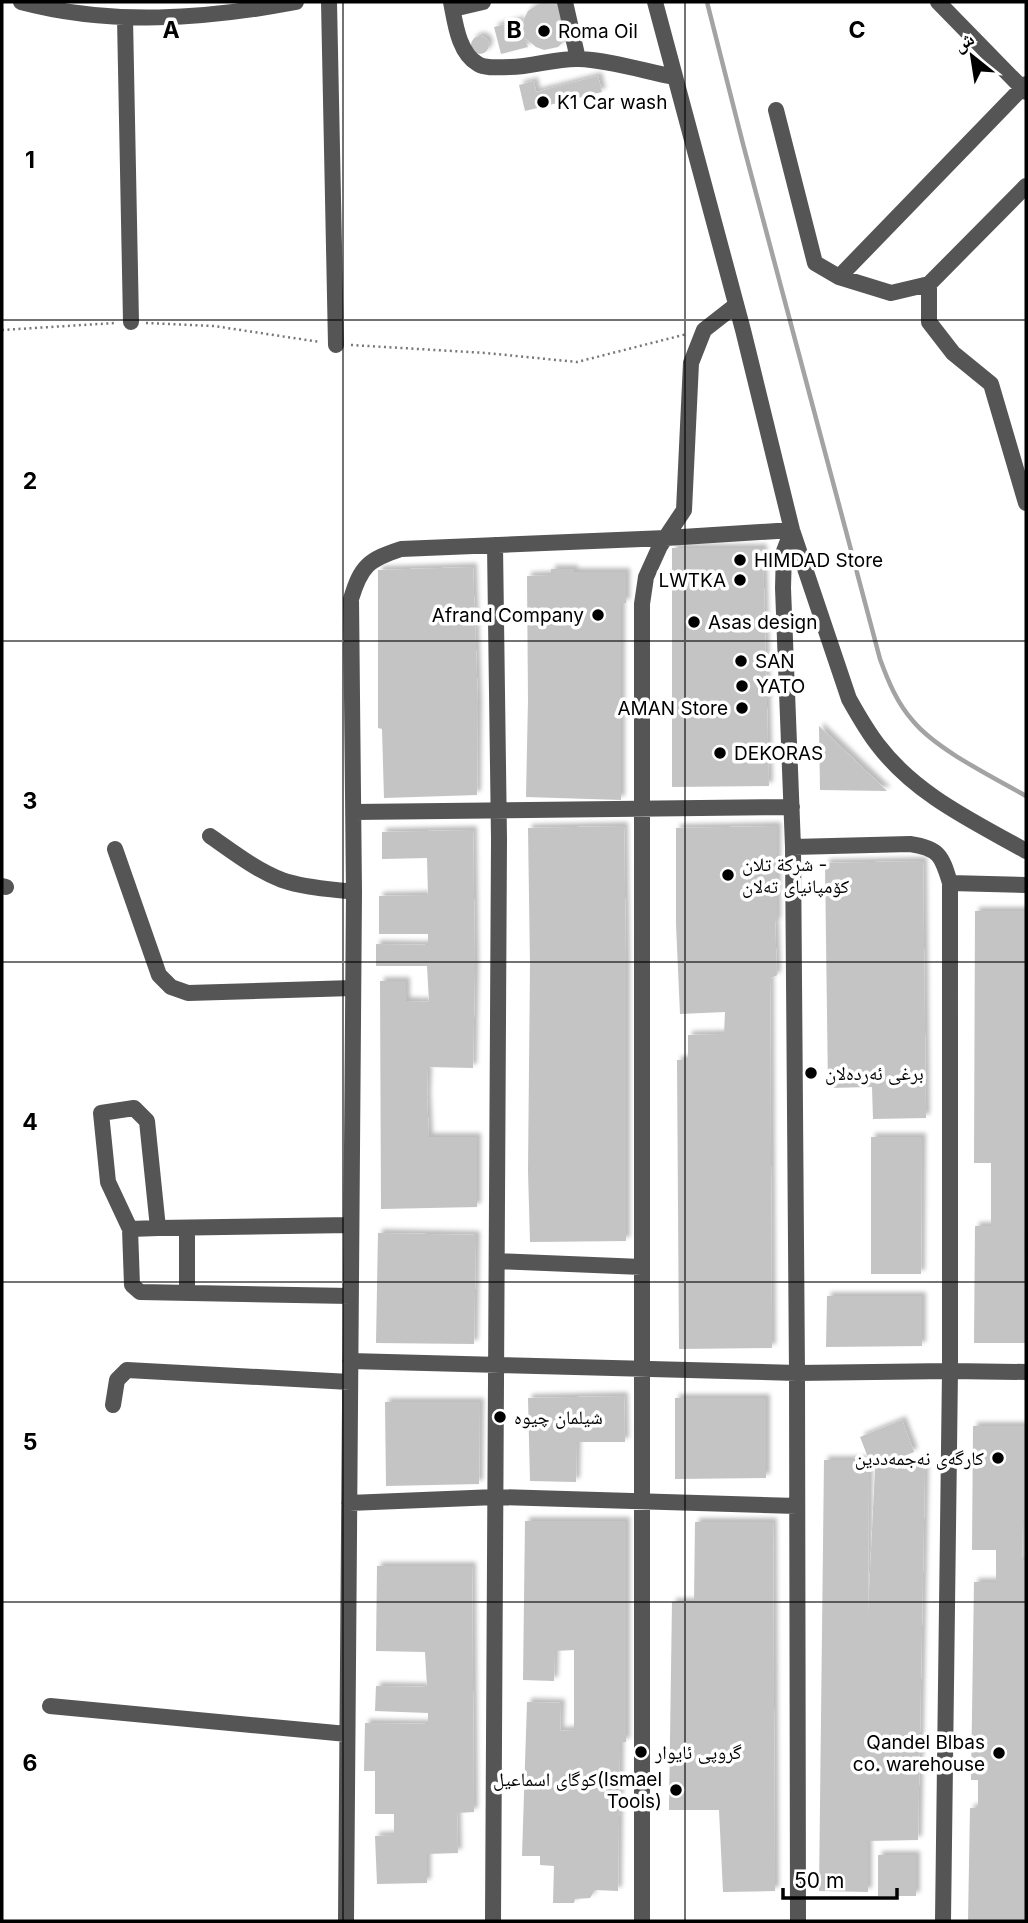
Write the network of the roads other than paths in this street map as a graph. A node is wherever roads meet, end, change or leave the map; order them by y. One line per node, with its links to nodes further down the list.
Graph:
1 (21, 2): 9 (street)
2 (296, 2): 9 (street)
3 (330, 2): 19 (street)
4 (483, 2): 8 (street)
5 (565, 2): 10 (street)
6 (655, 2): 11 (street)
7 (938, 2): 12 (street)
8 (452, 5): 10 (street)
9 (125, 18): 18 (street)
10 (578, 59): 11 (street)
11 (674, 77): 17 (street)
12 (1025, 88): 15 (street)
13 (776, 110): 15 (street)
14 (1026, 186): 16 (street)
15 (839, 277): 16 (street)
16 (929, 284): 20 (street)
17 (736, 305): 21 (street); 22 (street)
18 (131, 322)
19 (336, 345)
20 (1026, 503)
21 (792, 530): 22 (street); 24 (street); 31 (street)
22 (666, 538): 23 (street); 26 (street)
23 (495, 545): 25 (street); 27 (street)
24 (792, 807): 26 (street); 29 (street)
25 (499, 810): 26 (street); 27 (street); 40 (street)
26 (642, 810): 41 (street)
27 (354, 812): 34 (street)
28 (210, 836): 34 (street)
29 (793, 847): 32 (street); 49 (street)
30 (115, 849): 35 (street)
31 (1026, 851)
32 (950, 883): 33 (street); 47 (street)
33 (1026, 885)
34 (354, 892): 35 (street)
35 (353, 988): 36 (street)
36 (351, 1225): 38 (street); 43 (street)
37 (158, 1228): 38 (street); 39 (street); 39 (street)
38 (187, 1228): 42 (street)
39 (130, 1229): 42 (street)
40 (497, 1261): 41 (street); 45 (street)
41 (642, 1267): 46 (street)
42 (187, 1293): 43 (street)
43 (350, 1296): 44 (street)
44 (350, 1360): 45 (street); 50 (street)
45 (496, 1365): 46 (street); 52 (street)
46 (643, 1369): 49 (street); 53 (street)
47 (950, 1371): 48 (street); 49 (street); 62 (street)
48 (1026, 1372)
49 (797, 1373): 55 (street)
50 (350, 1382): 51 (street); 54 (street)
51 (113, 1405)
52 (496, 1497): 53 (street); 54 (street); 59 (street)
53 (642, 1501): 55 (street); 60 (street)
54 (349, 1503): 57 (street)
55 (797, 1506): 61 (street)
56 (50, 1706): 57 (street)
57 (347, 1734): 58 (street)
58 (346, 1921)
59 (493, 1921)
60 (642, 1921)
61 (798, 1921)
62 (943, 1921)

